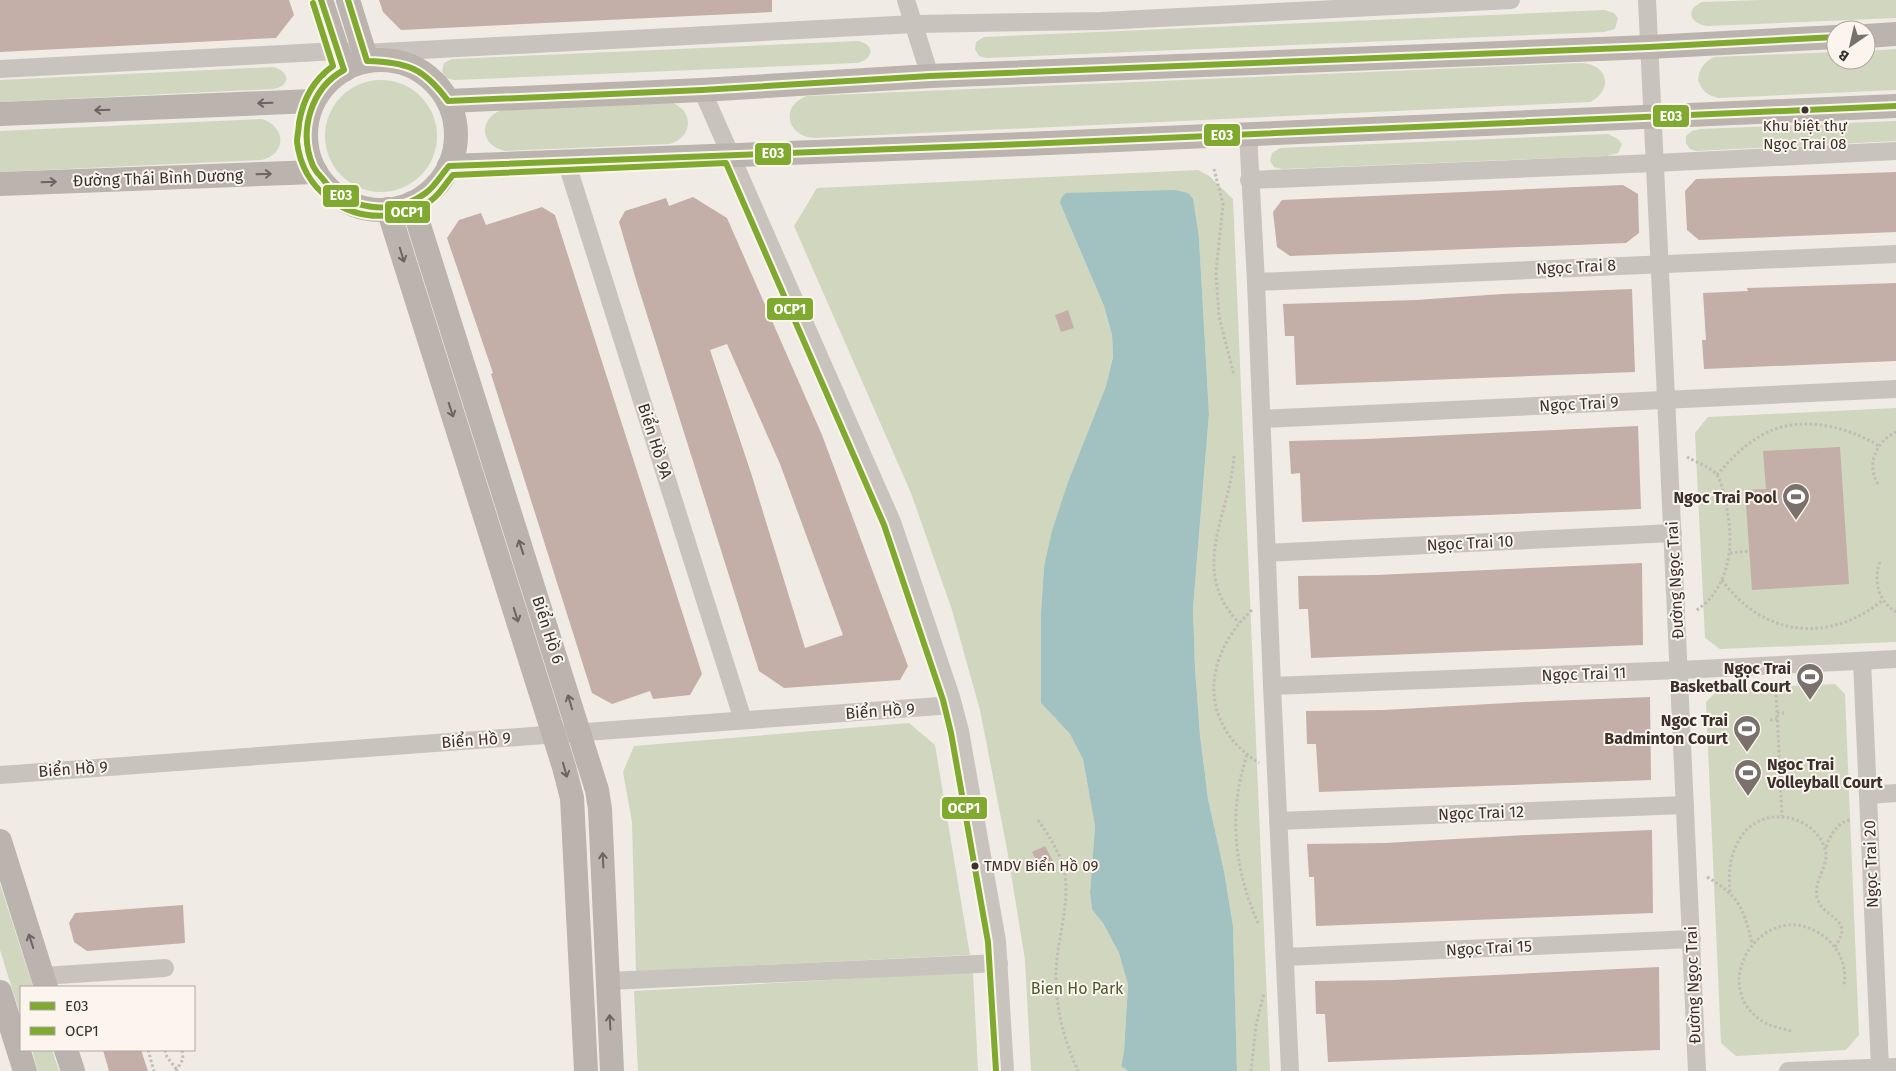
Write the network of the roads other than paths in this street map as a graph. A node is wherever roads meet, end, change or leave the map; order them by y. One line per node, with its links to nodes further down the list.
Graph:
1 (321, 0): 12 (main road)
2 (348, 0): 11 (main road)
3 (906, 0): 6 (street)
4 (1511, 0): 6 (street)
5 (1647, 0): 10 (street, Đường Ngọc Trai)
6 (914, 24): 11 (street); 14 (street)
7 (1896, 34): 8 (main road)
8 (1876, 35)
9 (1826, 38): 10 (main road)
10 (1649, 47): 14 (main road); 20 (street, Đường Ngọc Trai)
11 (366, 57): 12 (main road); 17 (main road)
12 (341, 61): 13 (street); 16 (main road)
13 (0, 69)
14 (930, 76): 15 (main road)
15 (702, 90): 17 (main road); 23 (street)
16 (313, 101): 19 (main road, one-way to 19); 27 (main road)
17 (448, 101): 26 (main road)
18 (1896, 106): 20 (main road)
19 (0, 114)
20 (1652, 118): 21 (main road); 25 (street, Đường Ngọc Trai)
21 (1248, 133): 23 (main road); 28 (street)
22 (1896, 151): 25 (street)
23 (732, 154): 24 (main road); 44 (street)
24 (566, 161): 26 (main road); 45 (street, Biển Hồ 9A)
25 (1655, 164): 28 (street); 33 (street, Đường Ngọc Trai)
26 (449, 166): 30 (main road)
27 (316, 172): 29 (main road, Đường Thái Bình Dương, one-way to 27); 31 (main road)
28 (1250, 180): 34 (street)
29 (0, 184)
30 (412, 203): 31 (main road); 46 (main road, Biển Hồ 6, one-way to 30)
31 (388, 209): 47 (main road, Biển Hồ 6, one-way to 47)
32 (1896, 254): 33 (street, Ngọc Trai 8)
33 (1659, 263): 34 (street, Ngọc Trai 8); 36 (street, Đường Ngọc Trai)
34 (1256, 282): 37 (street)
35 (1896, 389): 36 (street, Ngọc Trai 9)
36 (1666, 400): 37 (street, Ngọc Trai 9); 38 (street, Đường Ngọc Trai)
37 (1262, 418): 39 (street)
38 (1673, 533): 39 (street, Ngọc Trai 10); 42 (street, Đường Ngọc Trai)
39 (1267, 553): 43 (street)
40 (1896, 659): 41 (street, Ngọc Trai 11)
41 (1862, 661): 42 (street, Ngọc Trai 11); 50 (street, Ngọc Trai 20)
42 (1680, 670): 43 (street, Ngọc Trai 11); 51 (street, Đường Ngọc Trai)
43 (1272, 686): 52 (street)
44 (953, 705): 45 (street, Biển Hồ 9); 56 (street)
45 (743, 720): 46 (street, Biển Hồ 9)
46 (580, 732): 47 (street, Biển Hồ 9); 58 (main road, Biển Hồ 6, one-way to 46)
47 (554, 734): 48 (street, Biển Hồ 9); 65 (main road, Biển Hồ 6, one-way to 65)
48 (0, 775)
49 (1896, 794): 50 (street)
50 (1868, 795): 62 (street, Ngọc Trai 20)
51 (1684, 805): 52 (street, Ngọc Trai 12); 54 (street, Đường Ngọc Trai)
52 (1278, 821): 55 (street)
53 (0, 841): 59 (main road, one-way to 53)
54 (1692, 939): 55 (street, Ngọc Trai 15); 69 (street, Đường Ngọc Trai)
55 (1285, 957): 68 (street)
56 (999, 964): 58 (street); 67 (street)
57 (165, 968): 59 (street)
58 (608, 981): 66 (main road, Biển Hồ 6, one-way to 58)
59 (44, 982)
60 (0, 992): 63 (main road)
61 (66, 1051): 64 (main road)
62 (1888, 1068): 70 (street)
63 (25, 1071)
64 (73, 1071)
65 (586, 1071)
66 (612, 1071)
67 (1004, 1071)
68 (1290, 1071)
69 (1697, 1071)
70 (1788, 1071)

